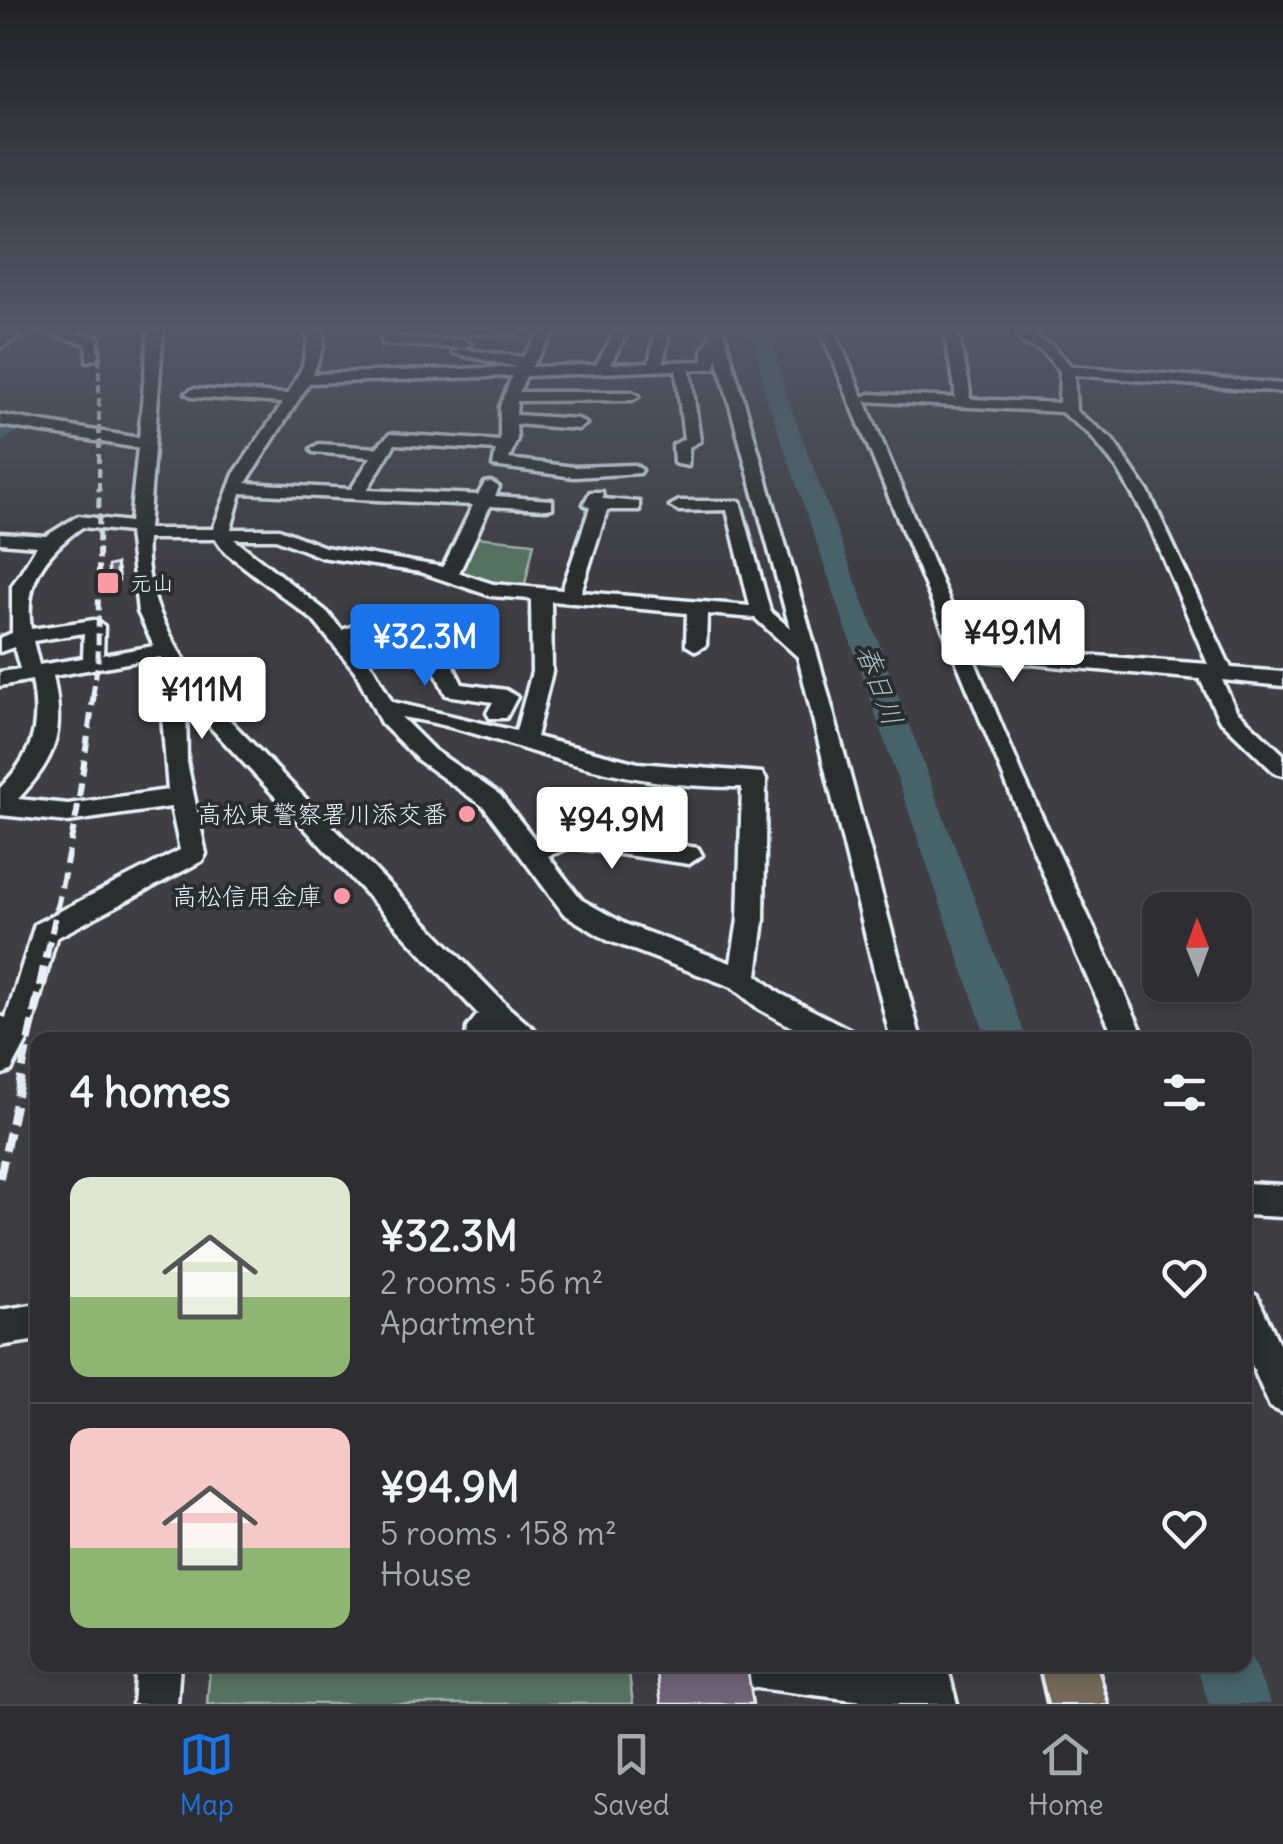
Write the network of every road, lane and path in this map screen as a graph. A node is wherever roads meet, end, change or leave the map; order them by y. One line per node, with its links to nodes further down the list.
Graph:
1 (1064, 408): 44 (street)
2 (148, 409): 12 (street)
3 (285, 409): 19 (street)
4 (509, 409): 9 (street)
5 (688, 409): 16 (street)
6 (738, 409): 40 (street)
7 (868, 409): 8 (street); 35 (street)
8 (877, 409)
9 (508, 419): 11 (street); 15 (street)
10 (0, 420): 12 (street)
11 (578, 424)
12 (145, 444): 26 (street)
13 (319, 449): 14 (street)
14 (378, 453): 15 (street); 20 (street)
15 (502, 455): 18 (street); 21 (street)
16 (682, 463)
17 (634, 470): 18 (street)
18 (604, 473): 23 (street)
19 (235, 488): 20 (street); 27 (street)
20 (356, 493): 21 (street)
21 (487, 498): 22 (street); 30 (street)
22 (546, 504)
23 (600, 504): 24 (street); 32 (street)
24 (633, 506)
25 (679, 506): 34 (street)
26 (137, 531): 27 (street); 29 (street); 42 (street)
27 (221, 533): 30 (street); 37 (street)
28 (0, 538): 29 (street)
29 (50, 542): 36 (street)
30 (448, 576): 31 (street)
31 (540, 596): 32 (street); 51 (street)
32 (570, 599): 33 (street)
33 (698, 610): 34 (street); 38 (street)
34 (761, 614): 40 (street)
35 (952, 628): 41 (street); 48 (street)
36 (22, 636): 39 (street); 43 (street); 45 (street)
37 (339, 638): 49 (street); 50 (street)
38 (696, 645)
39 (0, 646)
40 (807, 654): 61 (street)
41 (984, 654): 44 (street); 48 (street)
42 (173, 660): 43 (street); 53 (street); 58 (street)
43 (93, 662): 45 (street)
44 (1214, 671): 47 (street); 52 (street)
45 (37, 672): 46 (street); 54 (street)
46 (0, 679)
47 (1283, 679)
48 (980, 694): 62 (street)
49 (384, 708): 51 (street); 55 (street)
50 (498, 713)
51 (524, 741): 57 (street)
52 (1283, 767)
53 (180, 798): 54 (street); 59 (street)
54 (0, 803)
55 (532, 853): 56 (street); 57 (street)
56 (689, 855)
57 (742, 979): 60 (street)
58 (490, 1028)
59 (8, 1032): 63 (street)
60 (827, 1032)
61 (904, 1032)
62 (1127, 1032)
63 (0, 1062)
64 (1252, 1199): 65 (street)
65 (1283, 1201)
66 (30, 1323): 68 (street)
67 (1252, 1324): 69 (street)
68 (0, 1328)
69 (1283, 1394)
70 (157, 1672): 73 (street)
71 (805, 1672): 74 (street)
72 (1070, 1672): 75 (main road)
73 (155, 1704)
74 (935, 1704)
75 (1078, 1704)

